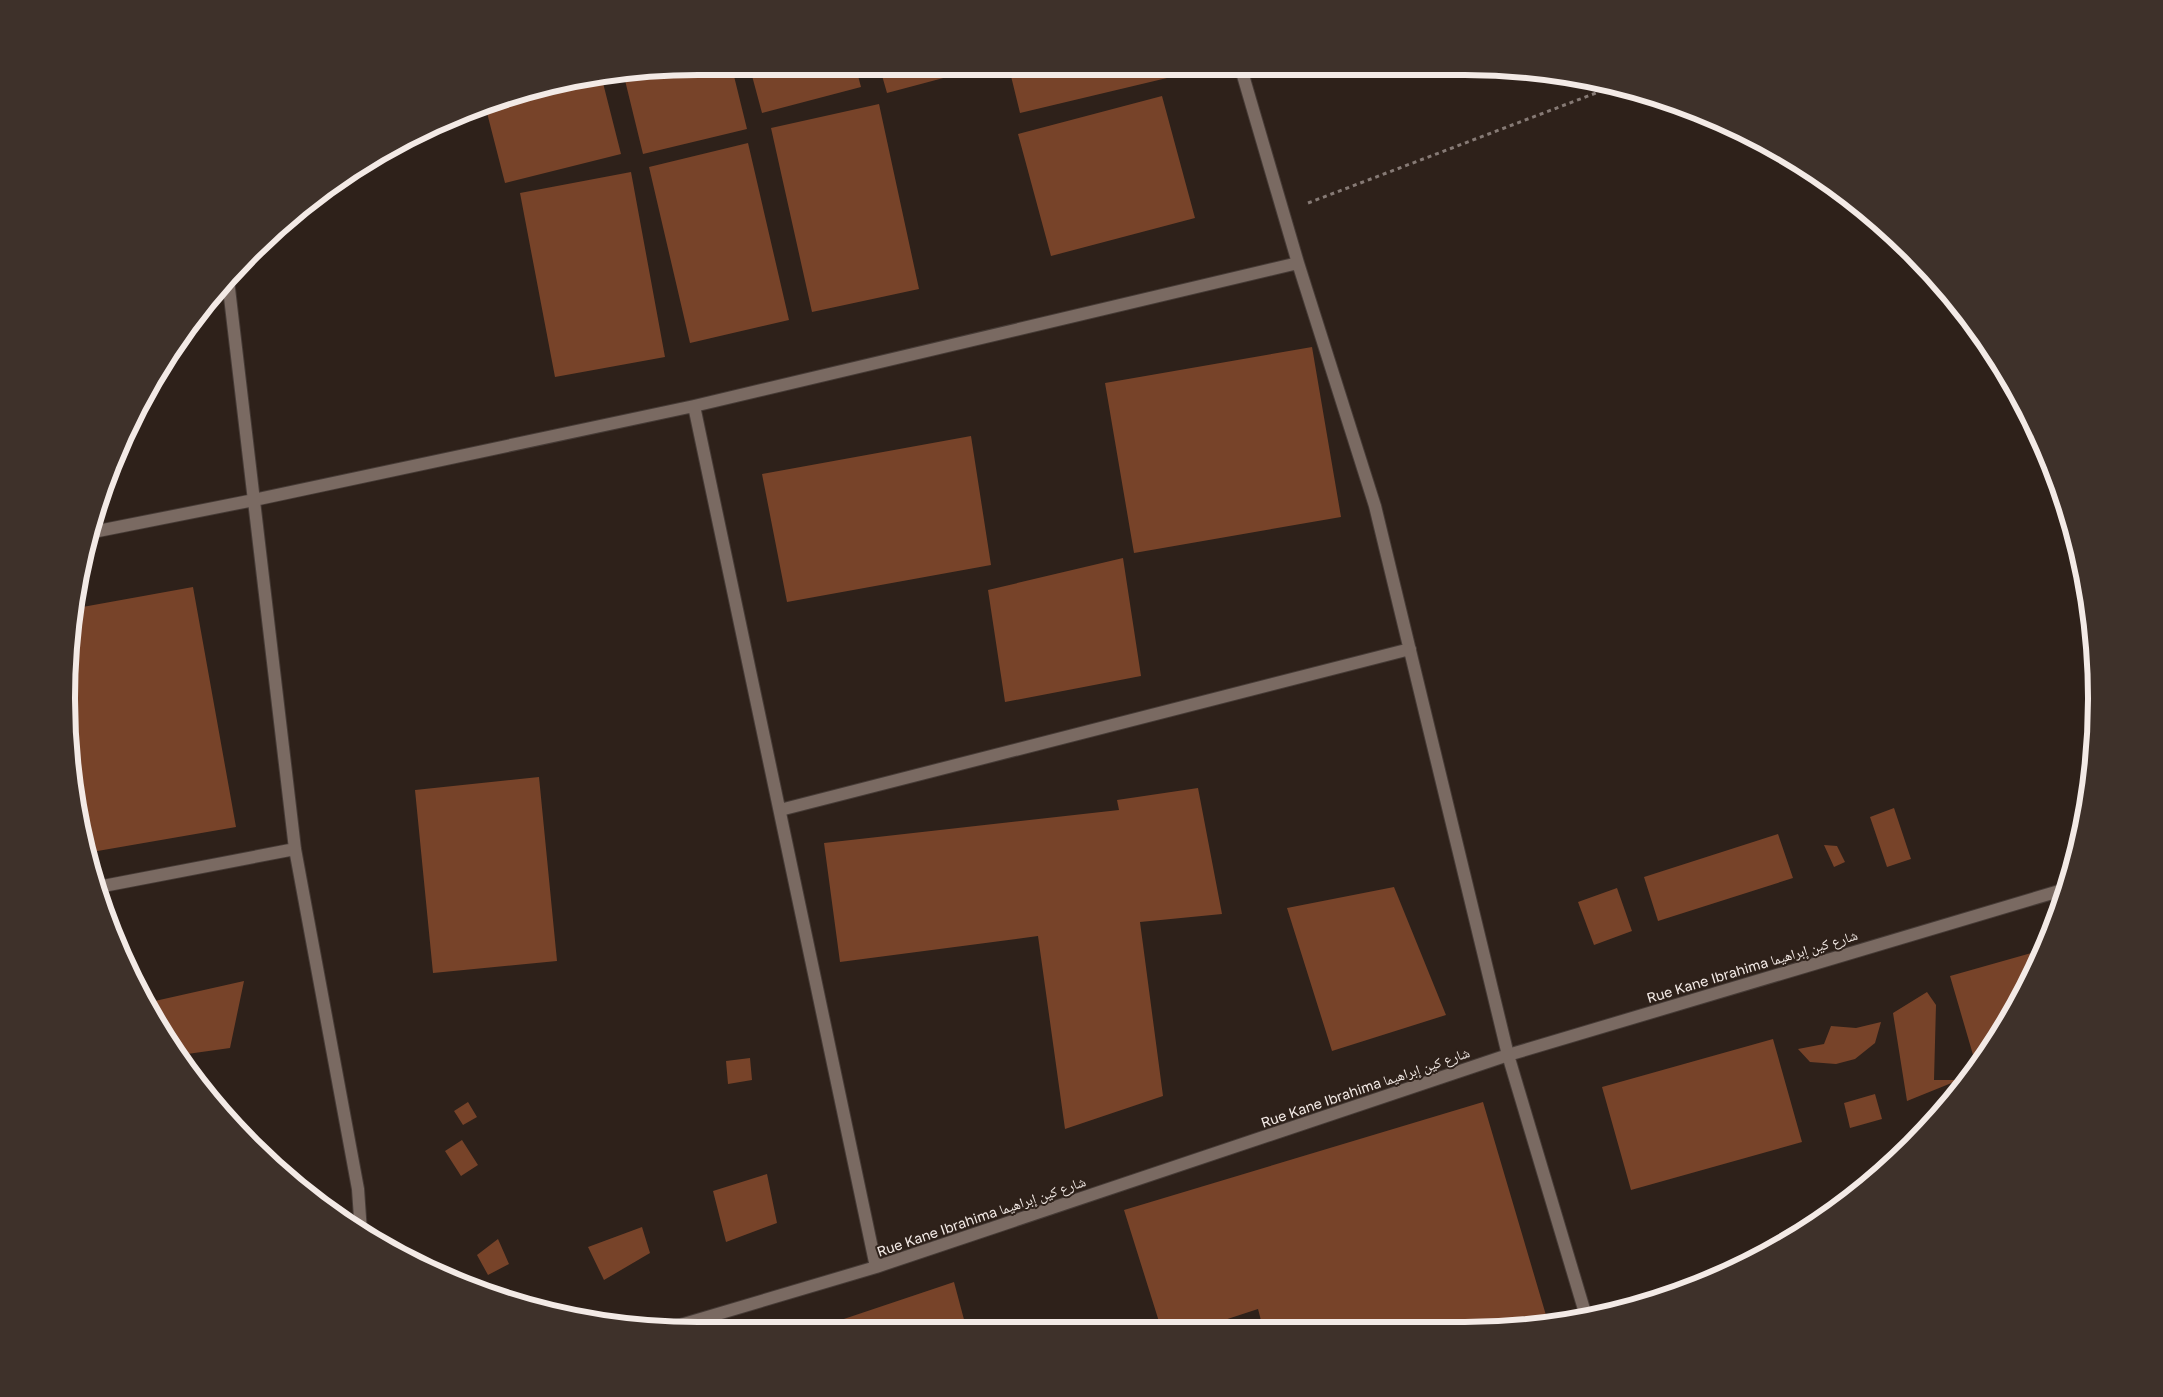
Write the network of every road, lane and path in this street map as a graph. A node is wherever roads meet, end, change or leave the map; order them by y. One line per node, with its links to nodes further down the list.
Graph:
1 (1243, 75): 3 (street)
2 (1602, 91): 3 (path)
3 (1284, 213): 4 (street)
4 (1298, 262): 6 (street); 9 (street)
5 (229, 288): 7 (street)
6 (694, 406): 7 (street); 10 (street)
7 (254, 500): 8 (street); 11 (street)
8 (98, 531)
9 (1410, 649): 10 (street); 14 (street)
10 (780, 810): 16 (street)
11 (296, 849): 12 (street); 15 (street)
12 (104, 886)
13 (2057, 892): 14 (street, Rue Kane Ibrahima شارع كين إبراهيما)
14 (1508, 1055): 16 (street, Rue Kane Ibrahima شارع كين إبراهيما); 17 (street)
15 (360, 1222)
16 (876, 1267): 18 (street, Rue Kane Ibrahima شارع كين إبراهيما)
17 (1584, 1310)
18 (691, 1322)

